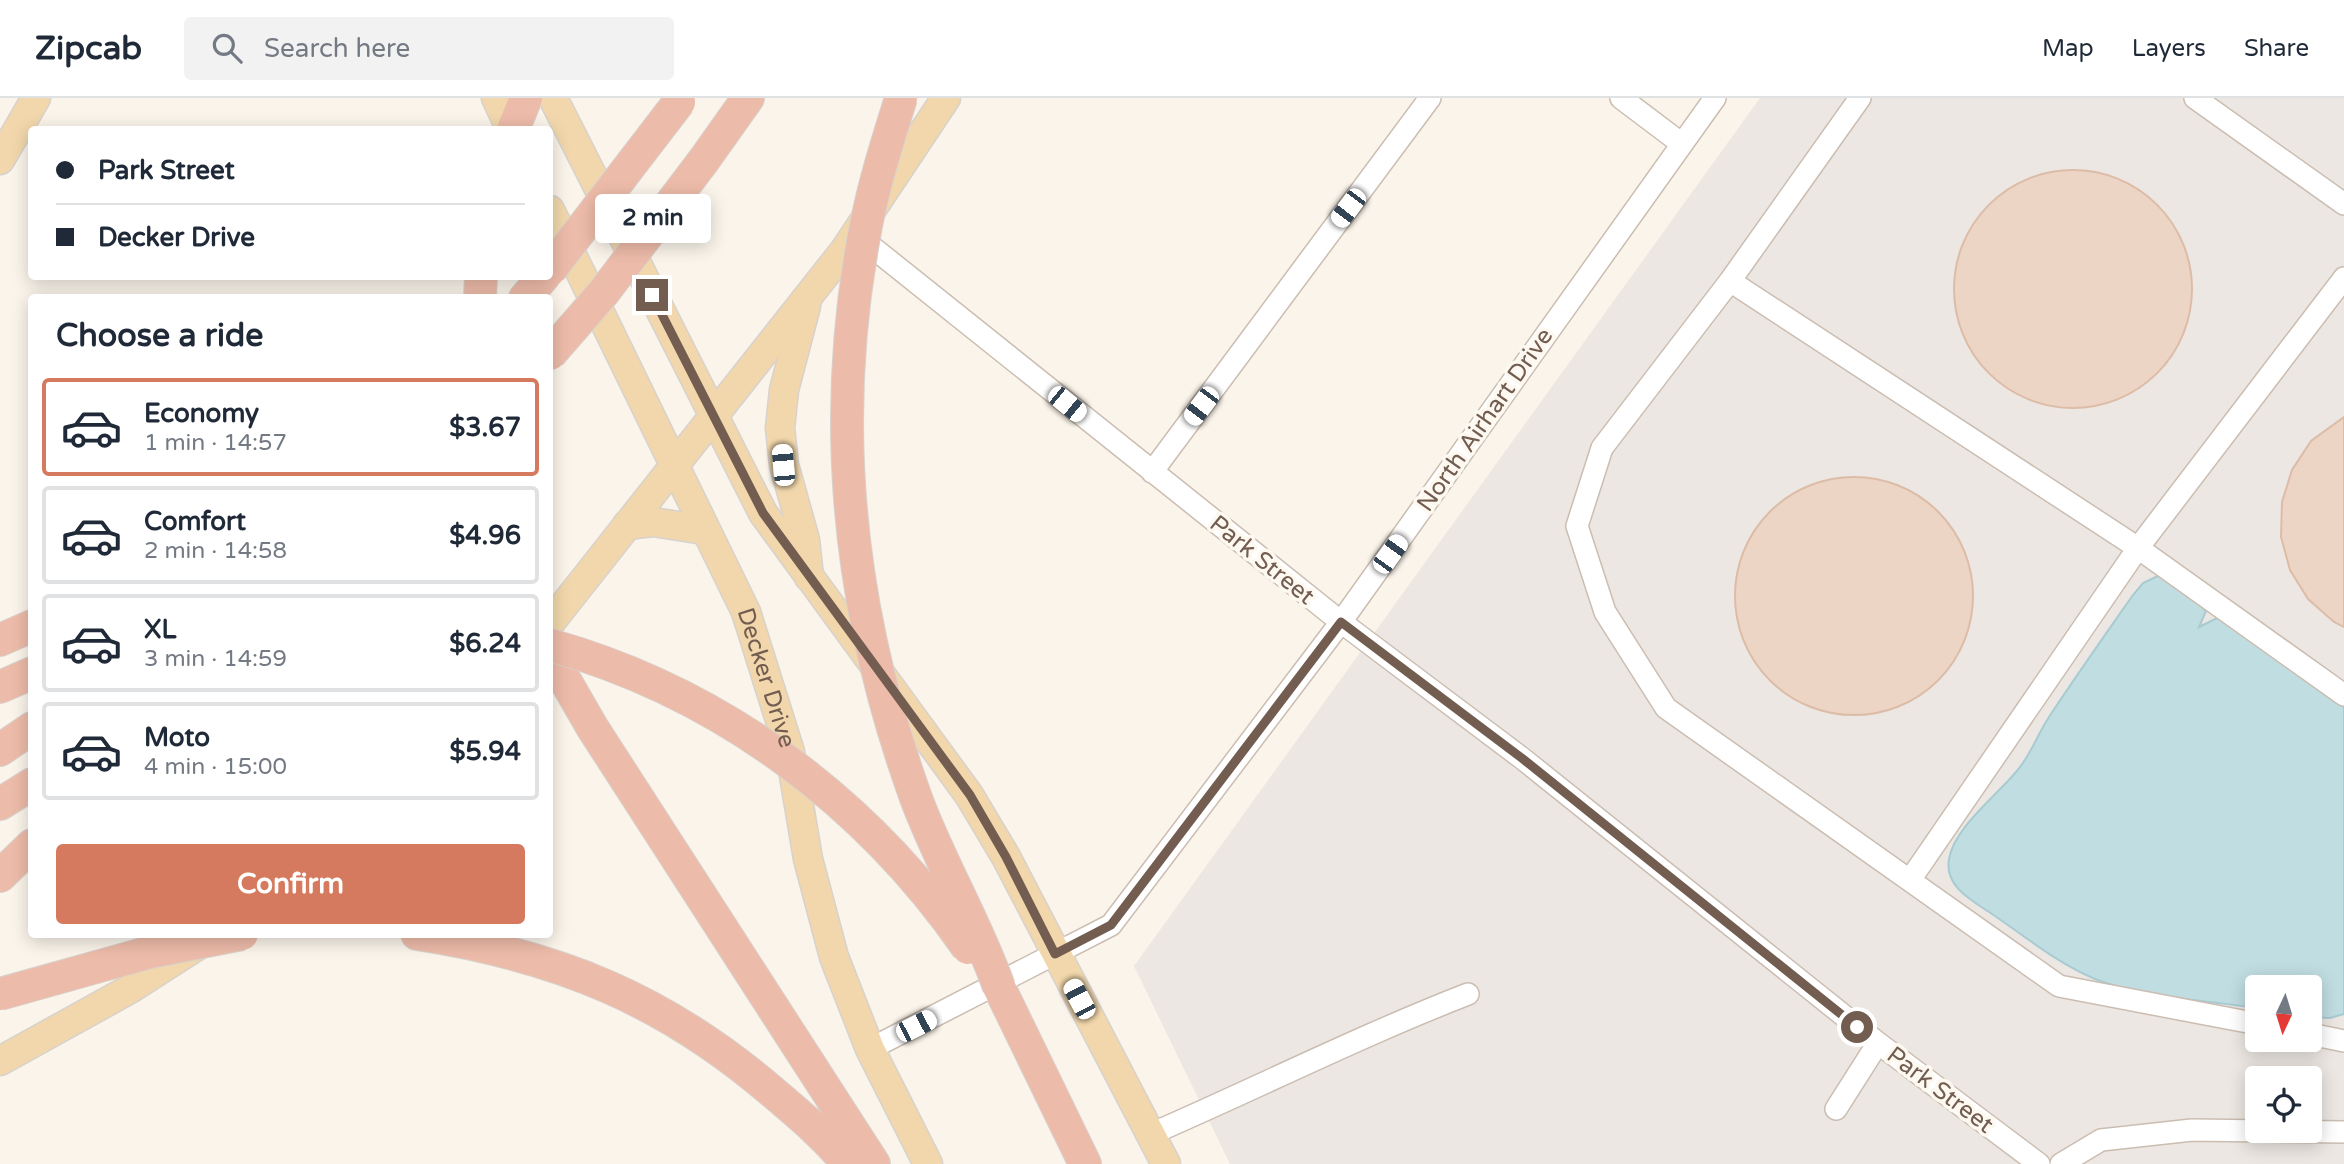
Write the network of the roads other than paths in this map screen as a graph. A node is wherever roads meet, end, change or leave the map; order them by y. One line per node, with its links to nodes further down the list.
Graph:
1 (36, 98): 17 (main road)
2 (496, 98): 14 (main road)
3 (526, 98): 15 (highway)
4 (553, 98): 28 (main road)
5 (748, 98): 27 (highway, bridge)
6 (901, 98): 55 (highway, bridge)
7 (946, 98): 20 (main road)
8 (1430, 98): 30 (street)
9 (1621, 98): 16 (street)
10 (1716, 98): 16 (street, North Airhart Drive)
11 (1860, 98): 24 (street)
12 (2194, 98): 18 (street)
13 (681, 100): 21 (highway, bridge)
14 (510, 126)
15 (514, 126)
16 (1682, 144): 36 (street, North Airhart Drive)
17 (0, 160)
18 (2344, 204)
19 (553, 216): 29 (main road, Decker Drive)
20 (855, 234): 26 (main road); 30 (street, Park Street)
21 (553, 266)
22 (2344, 278): 33 (street)
23 (541, 280): 25 (highway)
24 (1730, 281): 33 (street); 50 (street)
25 (528, 294)
26 (808, 297): 28 (main road); 34 (main road)
27 (553, 351)
28 (714, 417): 29 (main road); 34 (main road)
29 (673, 467): 31 (main road); 32 (main road, Decker Drive)
30 (1152, 472): 36 (street, Park Street)
31 (627, 525): 32 (main road); 35 (main road)
32 (704, 530): 62 (main road, Decker Drive)
33 (2138, 548): 43 (street); 50 (street)
34 (809, 580): 54 (main road)
35 (553, 619)
36 (1341, 622): 54 (street, North Airhart Drive); 61 (street, Park Street)
37 (28, 628): 38 (highway)
38 (0, 640)
39 (553, 646): 55 (highway, bridge)
40 (553, 659): 68 (highway)
41 (28, 675): 42 (highway)
42 (0, 687)
43 (2344, 695)
44 (28, 731): 45 (highway)
45 (0, 750)
46 (28, 786): 47 (highway)
47 (0, 804)
48 (28, 849): 49 (highway)
49 (0, 876)
50 (1910, 880): 58 (street)
51 (208, 938): 63 (main road)
52 (222, 938): 56 (highway, bridge)
53 (441, 938): 67 (highway)
54 (1055, 954): 62 (street, North Airhart Drive); 66 (main road)
55 (999, 988): 70 (highway)
56 (0, 994)
57 (1468, 994): 66 (street)
58 (2245, 1022)
59 (2322, 1036): 60 (street)
60 (2344, 1041)
61 (1878, 1043): 64 (street); 72 (street, Park Street)
62 (870, 1049): 69 (main road, Decker Drive)
63 (0, 1061)
64 (1836, 1109)
65 (2344, 1132): 73 (street)
66 (1150, 1134): 71 (main road)
67 (848, 1164)
68 (874, 1164)
69 (928, 1164)
70 (1085, 1164)
71 (1166, 1164)
72 (2039, 1164)
73 (2061, 1164)

